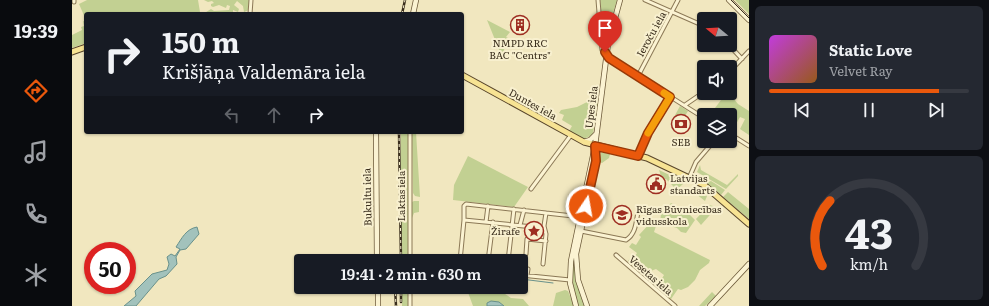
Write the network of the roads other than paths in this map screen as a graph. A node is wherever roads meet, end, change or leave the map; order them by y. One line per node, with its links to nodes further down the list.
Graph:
1 (251, 0): 8 (street)
2 (416, 0): 9 (street)
3 (598, 0): 17 (street)
4 (620, 0): 17 (street, Upes iela)
5 (645, 0): 10 (street)
6 (678, 0): 10 (street, Ieroču iela)
7 (729, 0): 11 (street)
8 (250, 12)
9 (413, 12)
10 (672, 13): 12 (street); 21 (street, Ieroču iela)
11 (749, 20)
12 (697, 23)
13 (84, 48): 15 (main road)
14 (749, 51): 18 (street)
15 (72, 52)
16 (736, 52): 18 (street)
17 (607, 54): 21 (street); 26 (street, Upes iela)
18 (742, 59): 19 (street)
19 (737, 64)
20 (464, 76): 29 (main road, Duntes iela)
21 (638, 76): 22 (street)
22 (670, 97): 24 (street); 35 (street)
23 (697, 97): 24 (street)
24 (685, 106): 25 (street)
25 (697, 114)
26 (597, 132): 31 (street); 32 (street, Upes iela)
27 (376, 134): 53 (street, Bukultu iela)
28 (410, 134): 54 (street, Laktas iela)
29 (571, 135): 31 (main road, Duntes iela); 37 (street)
30 (737, 138): 33 (street)
31 (584, 142): 32 (main road, Duntes iela)
32 (595, 146): 35 (main road, Duntes iela); 43 (street, Upes iela)
33 (749, 146)
34 (708, 148): 36 (street)
35 (638, 156): 36 (main road, Duntes iela)
36 (689, 178): 48 (main road, Duntes iela)
37 (531, 189)
38 (488, 206): 39 (street); 44 (street); 45 (street)
39 (514, 209): 40 (street); 47 (street)
40 (524, 210): 42 (street); 49 (street)
41 (638, 212): 51 (street)
42 (546, 213): 43 (street); 50 (street)
43 (582, 217): 51 (street); 63 (street)
44 (464, 220): 45 (street); 55 (street)
45 (486, 222): 46 (street)
46 (493, 222): 47 (street); 56 (street)
47 (512, 224): 49 (street); 57 (street)
48 (749, 224)
49 (520, 225): 50 (street)
50 (544, 228): 52 (street)
51 (581, 231): 69 (street)
52 (546, 241): 58 (street); 60 (street)
53 (377, 254)
54 (410, 254)
55 (461, 254)
56 (489, 254)
57 (509, 254)
58 (526, 254)
59 (616, 255): 70 (street, Vesetas iela)
60 (543, 264)
61 (749, 264): 71 (street)
62 (528, 275): 63 (street)
63 (570, 280): 68 (street)
64 (378, 294): 66 (street)
65 (410, 294): 67 (street)
66 (378, 306)
67 (410, 306)
68 (576, 306)
69 (587, 306)
70 (675, 306)
71 (710, 306)

